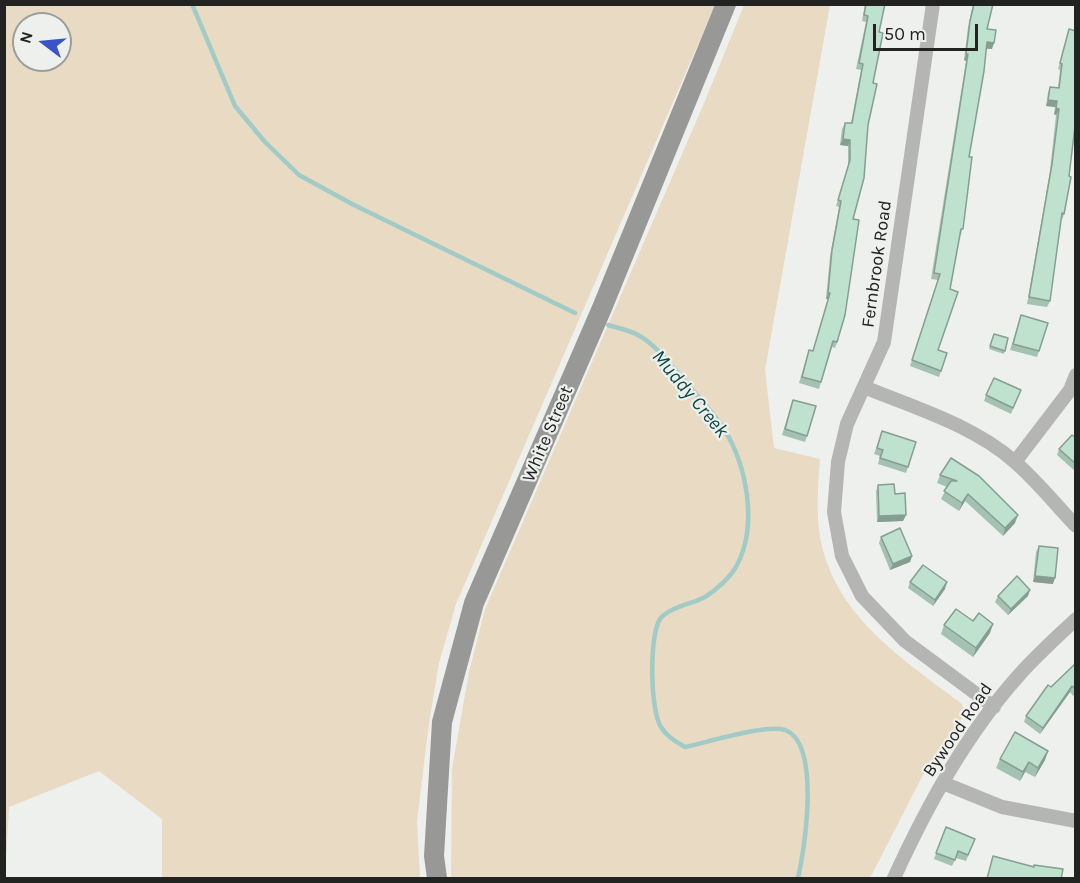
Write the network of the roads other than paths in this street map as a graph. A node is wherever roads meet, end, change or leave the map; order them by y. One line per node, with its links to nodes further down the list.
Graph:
1 (726, 4): 11 (street, White Street)
2 (933, 4): 4 (street, Fernbrook Road)
3 (1076, 375): 5 (street)
4 (864, 387): 5 (street); 8 (street, Fernbrook Road)
5 (1015, 462): 6 (street)
6 (1076, 526)
7 (1076, 619): 8 (street, Bywood Road)
8 (994, 707): 9 (street, Bywood Road)
9 (943, 783): 10 (street); 12 (street, Bywood Road)
10 (1076, 821)
11 (437, 879)
12 (894, 879)

